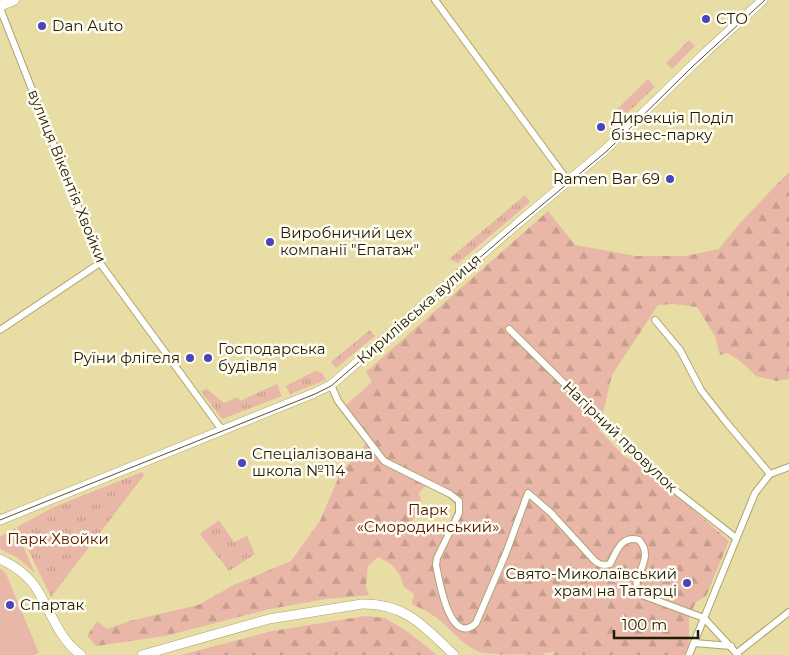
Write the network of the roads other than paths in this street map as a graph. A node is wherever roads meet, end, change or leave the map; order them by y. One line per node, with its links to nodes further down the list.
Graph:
1 (14, 0): 4 (main road)
2 (435, 0): 5 (street)
3 (763, 0): 5 (main road, Кирилівська вулиця)
4 (0, 7): 6 (street, вулиця Вікентія Хвойки)
5 (568, 181): 10 (main road, Кирилівська вулиця)
6 (100, 263): 9 (street); 11 (street, вулиця Вікентія Хвойки)
7 (655, 320): 13 (street)
8 (508, 329): 15 (street, Нагірний провулок)
9 (0, 330)
10 (331, 385): 11 (main road, Кирилівська вулиця); 18 (street)
11 (222, 430): 14 (main road, Кирилівська вулиця)
12 (789, 467): 13 (street)
13 (770, 474): 15 (street)
14 (0, 519)
15 (736, 538): 18 (street)
16 (0, 559): 22 (main road)
17 (789, 612): 21 (street)
18 (704, 618): 19 (street); 20 (street)
19 (694, 643): 20 (street); 25 (street)
20 (731, 646): 21 (street)
21 (738, 654)
22 (82, 655)
23 (142, 655): 24 (main road)
24 (454, 655)
25 (689, 655)

